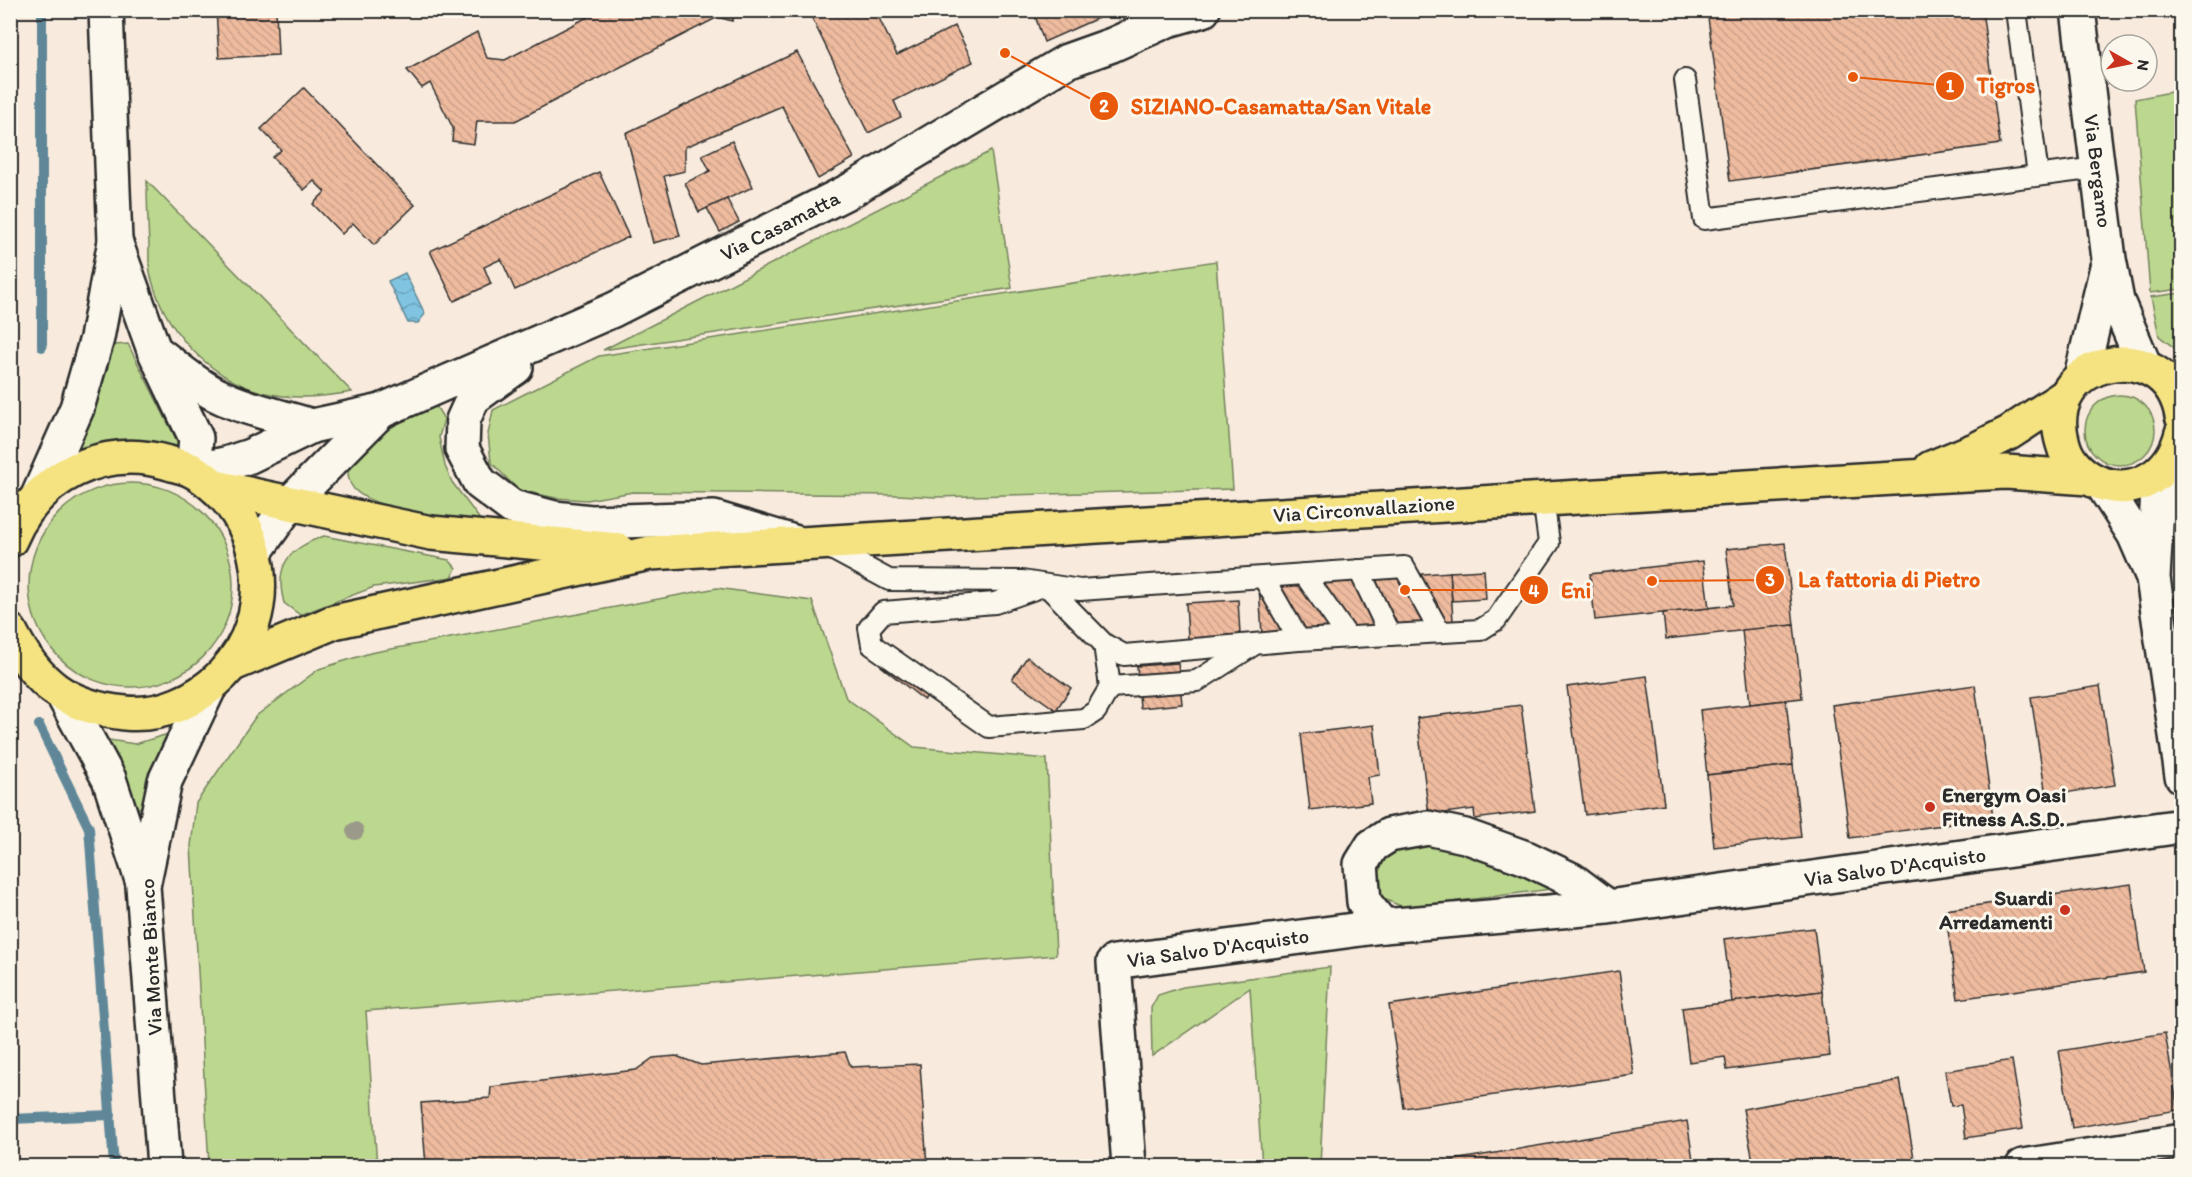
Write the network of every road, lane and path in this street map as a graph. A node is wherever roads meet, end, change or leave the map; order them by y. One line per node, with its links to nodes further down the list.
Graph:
1 (106, 10): 9 (street)
2 (1203, 10): 5 (street, Via Casamatta)
3 (2016, 10): 8 (lane)
4 (2078, 10): 7 (street, Via Bergamo)
5 (1168, 15): 11 (street, Via Casamatta)
6 (1685, 80): 8 (lane)
7 (2097, 168): 8 (lane); 10 (street, Via Bergamo)
8 (2038, 176)
9 (115, 241): 12 (street); 25 (street)
10 (2109, 259): 13 (street, Via Bergamo); 14 (street, Via Bergamo)
11 (613, 310): 15 (street, Via Casamatta); 27 (street)
12 (154, 350): 17 (street); 21 (street)
13 (2165, 380): 14 (main road); 16 (main road)
14 (2073, 386): 20 (main road); 22 (main road)
15 (381, 411): 17 (street); 24 (street)
16 (2181, 416)
17 (312, 426): 21 (street)
18 (2181, 433): 19 (main road)
19 (2168, 470): 22 (main road, Via Circonvallazione); 33 (street)
20 (1910, 477): 22 (main road, Via Circonvallazione); 23 (main road, Via Circonvallazione)
21 (204, 479): 24 (main road); 25 (main road); 28 (main road)
22 (2095, 481): 33 (street)
23 (1543, 498): 27 (main road, Via Circonvallazione); 36 (lane)
24 (290, 503): 28 (street); 29 (main road)
25 (25, 508): 26 (main road)
26 (10, 540)
27 (808, 543): 29 (main road, Via Circonvallazione); 34 (lane)
28 (255, 552): 42 (main road)
29 (650, 553): 42 (main road)
30 (1359, 570): 31 (lane); 36 (lane); 37 (lane)
31 (1304, 574): 32 (lane); 38 (lane)
32 (1263, 577): 34 (lane); 39 (lane)
33 (2153, 578): 47 (street)
34 (1046, 585): 40 (lane); 44 (lane)
35 (10, 631): 45 (main road)
36 (1440, 632): 37 (lane)
37 (1390, 635): 38 (lane)
38 (1348, 637): 39 (lane)
39 (1299, 640): 41 (lane)
40 (1104, 644): 41 (lane); 44 (lane)
41 (1255, 644): 44 (lane)
42 (232, 664): 46 (main road)
43 (10, 671): 45 (main road)
44 (1110, 687)
45 (53, 688): 46 (main road); 49 (street)
46 (209, 688): 49 (street, Via Monte Bianco)
47 (2181, 776)
48 (2181, 826): 50 (street, Via Salvo D'Acquisto)
49 (143, 886): 53 (street, Via Monte Bianco)
50 (1608, 907): 51 (street, Via Salvo D'Acquisto); 51 (street)
51 (1383, 926): 54 (street, Via Salvo D'Acquisto)
52 (2181, 1141): 55 (street)
53 (164, 1167)
54 (1129, 1167)
55 (2023, 1167)

